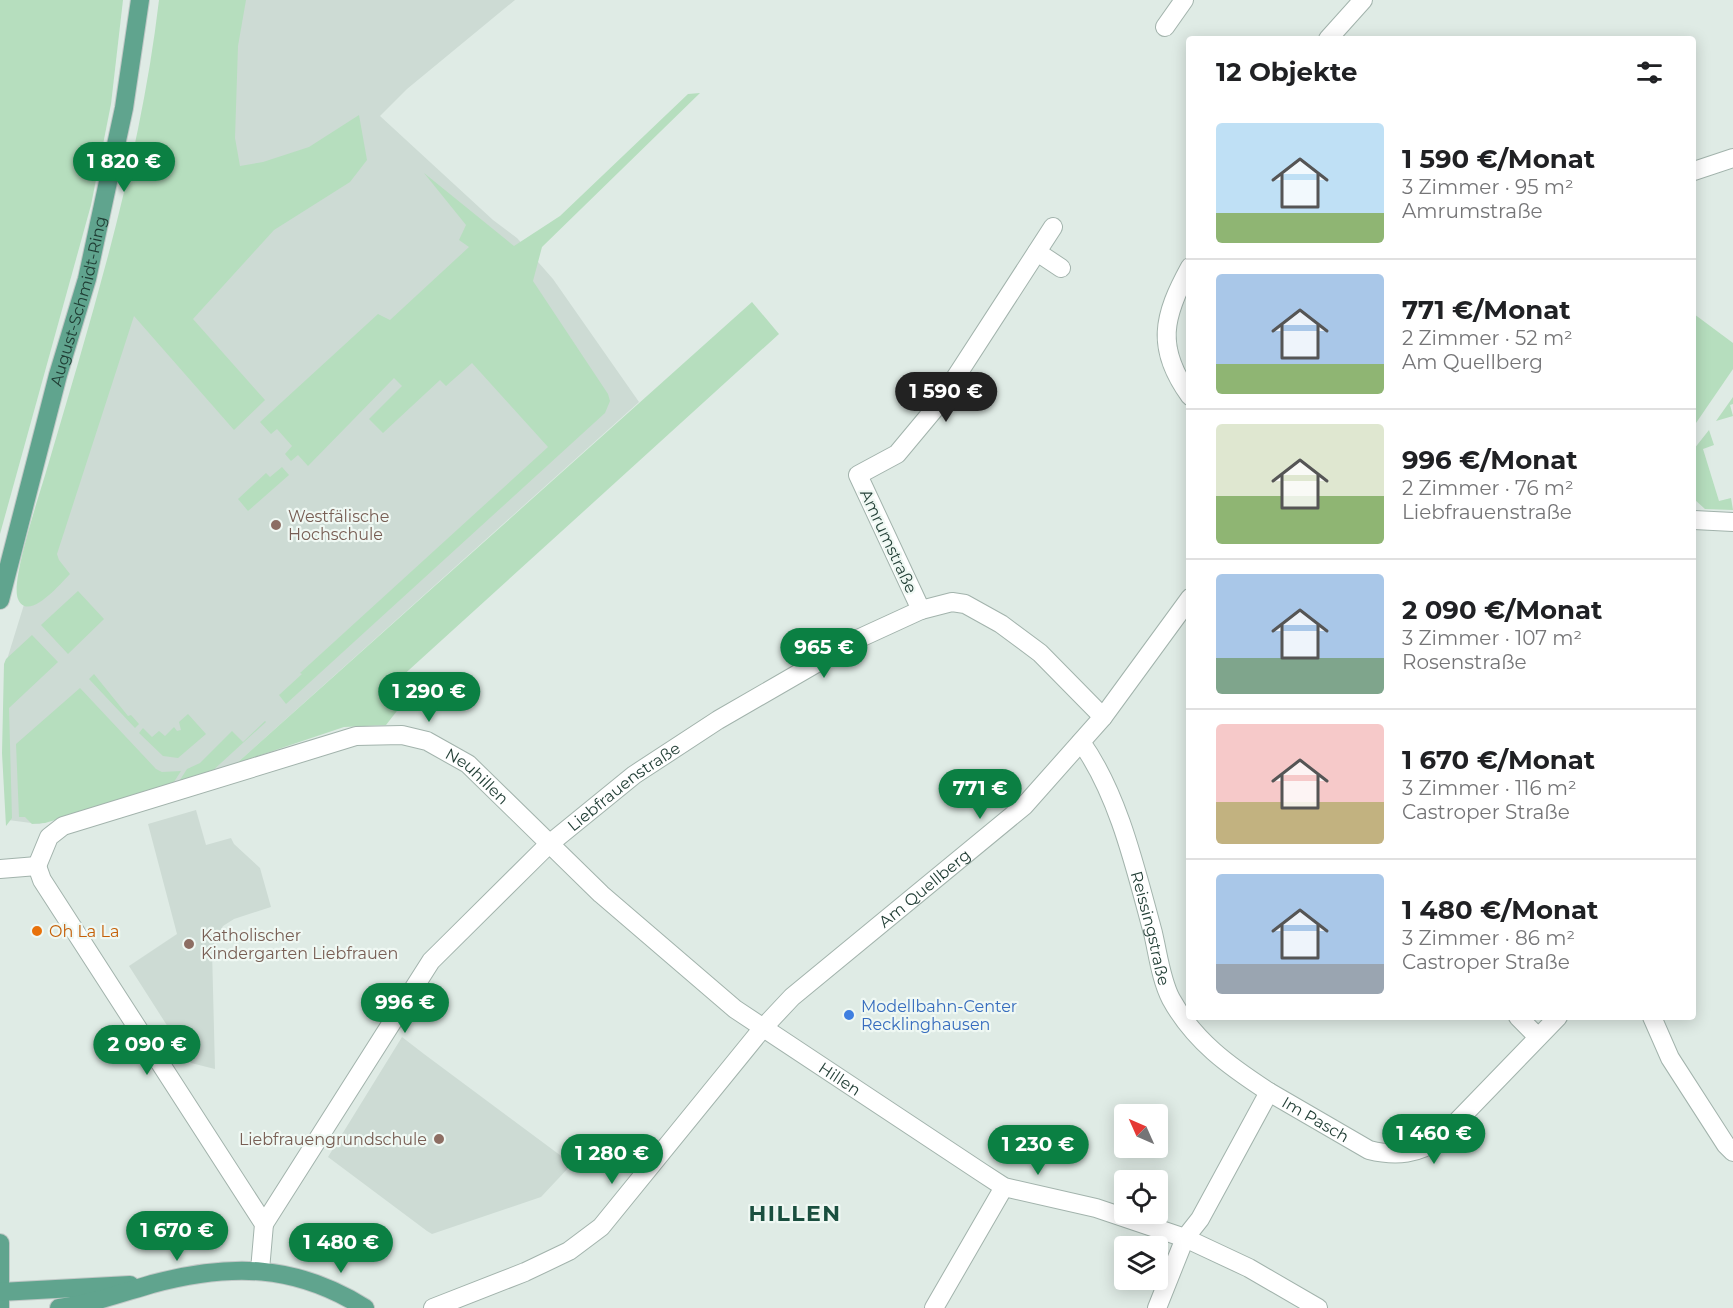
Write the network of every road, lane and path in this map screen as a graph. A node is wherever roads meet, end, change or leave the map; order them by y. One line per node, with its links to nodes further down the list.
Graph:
1 (140, 0): 15 (main road, August-Schmidt-Ring)
2 (1184, 0): 4 (street)
3 (1363, 0): 5 (street)
4 (1165, 27)
5 (1331, 36)
6 (1733, 158): 7 (street)
7 (1696, 170)
8 (1053, 227): 9 (street, Amrumstraße)
9 (1037, 252): 10 (street); 17 (street, Amrumstraße)
10 (1061, 268)
11 (1186, 275): 12 (street)
12 (1186, 389)
13 (1696, 520): 14 (street)
14 (1733, 522)
15 (0, 600)
16 (1186, 603): 18 (street, Am Quellberg)
17 (921, 610): 18 (street, Liebfrauenstraße); 20 (street, Liebfrauenstraße)
18 (1103, 717): 19 (street, Am Quellberg)
19 (1081, 742): 23 (street, Reissingstraße); 28 (street, Am Quellberg)
20 (548, 845): 21 (street, Neuhillen); 28 (street, Neuhillen); 33 (street, Liebfrauenstraße)
21 (37, 866): 22 (street); 33 (street)
22 (0, 869)
23 (1186, 1019)
24 (1187, 1020): 30 (street, Reissingstraße)
25 (1521, 1020): 29 (street)
26 (1555, 1020): 29 (street, Im Pasch)
27 (1653, 1020): 31 (street)
28 (762, 1029): 32 (street, Hillen); 43 (street)
29 (1538, 1037): 30 (street, Im Pasch)
30 (1269, 1092): 34 (street)
31 (1733, 1152)
32 (1004, 1187): 34 (street, Hillen); 44 (street)
33 (264, 1224): 36 (street)
34 (1185, 1238): 45 (street); 46 (street, Hillen)
35 (0, 1243): 38 (main road)
36 (260, 1270): 37 (main road); 42 (main road)
37 (155, 1284): 38 (main road); 39 (main road)
38 (0, 1292): 40 (main road)
39 (89, 1306): 41 (main road)
40 (0, 1307)
41 (59, 1308)
42 (365, 1308)
43 (433, 1308)
44 (934, 1308)
45 (1157, 1308)
46 (1318, 1308)

